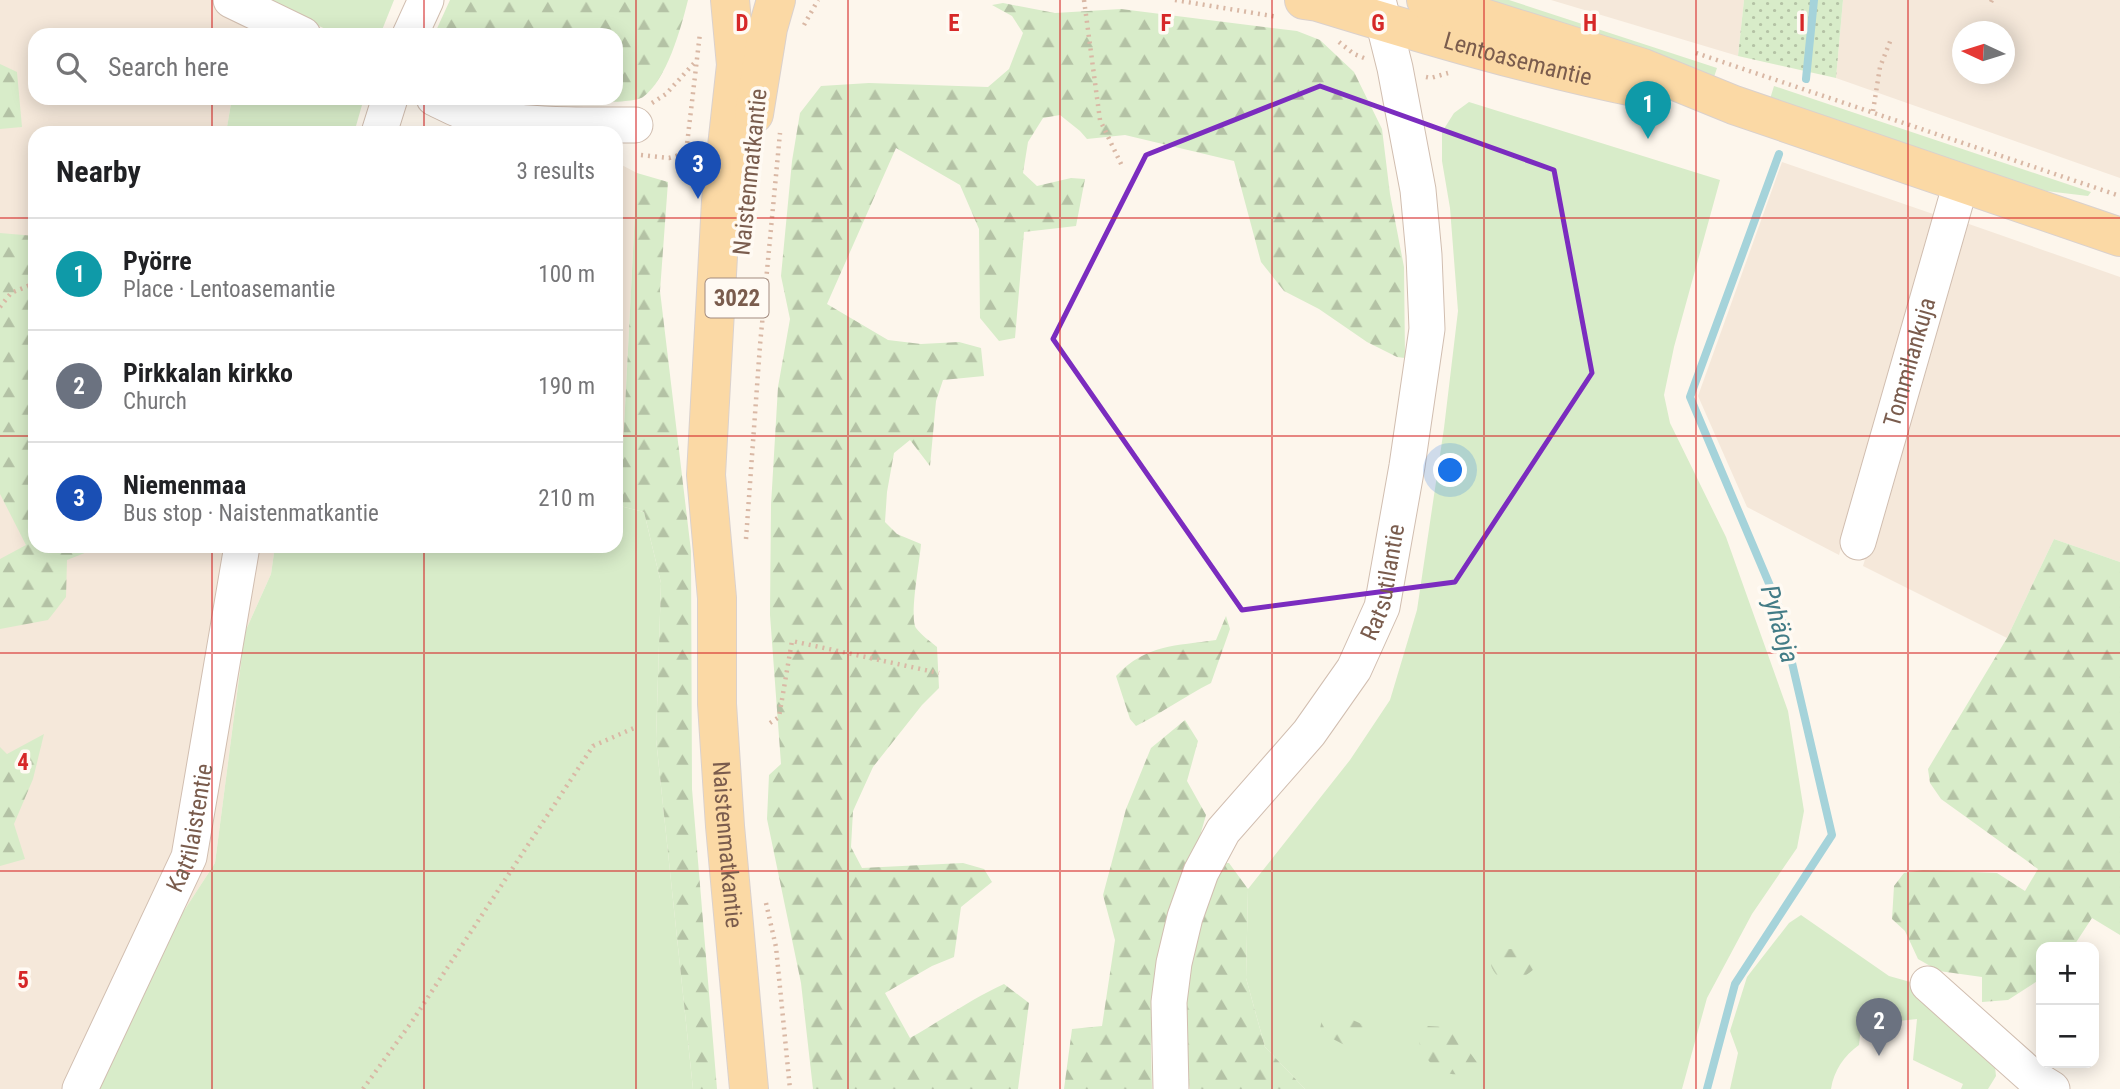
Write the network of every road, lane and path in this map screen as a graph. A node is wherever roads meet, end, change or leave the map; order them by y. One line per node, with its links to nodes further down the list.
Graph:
1 (231, 0): 11 (street)
2 (426, 0): 12 (street)
3 (730, 0): 34 (main road, Naistenmatkantie / 3022)
4 (818, 0): 10 (path)
5 (1084, 0): 25 (path)
6 (1175, 0): 8 (path)
7 (1426, 0): 20 (main road, Lentoasemantie)
8 (1292, 9): 9 (main road, Lentoasemantie)
9 (1382, 11): 17 (street, Ratsutilantie); 20 (main road, Lentoasemantie)
10 (790, 13): 34 (main road, Naistenmatkantie / 3022)
11 (289, 28)
12 (413, 28)
13 (1336, 39): 17 (path)
14 (1891, 39): 21 (path)
15 (1690, 51): 21 (path)
16 (697, 59): 22 (path)
17 (1395, 68): 45 (street, Ratsutilantie)
18 (388, 105): 23 (street)
19 (451, 105): 22 (street)
20 (1734, 105): 26 (main road, Lentoasemantie)
21 (1873, 111): 27 (path)
22 (635, 125)
23 (381, 126)
24 (780, 129): 31 (path)
25 (1122, 166)
26 (1961, 183): 28 (main road, Lentoasemantie); 32 (street, Tommilankuja)
27 (2120, 196)
28 (2120, 237)
29 (28, 286): 30 (path)
30 (0, 307)
31 (746, 540)
32 (1858, 542)
33 (241, 553): 41 (street, Kattilaistentie)
34 (717, 598): 43 (main road, Naistenmatkantie / 3022)
35 (939, 674): 36 (path)
36 (770, 723)
37 (634, 728): 42 (path)
38 (764, 895): 44 (path)
39 (1928, 984): 40 (street)
40 (2036, 1085)
41 (80, 1089)
42 (363, 1089)
43 (749, 1089)
44 (790, 1089)
45 (1171, 1089)

